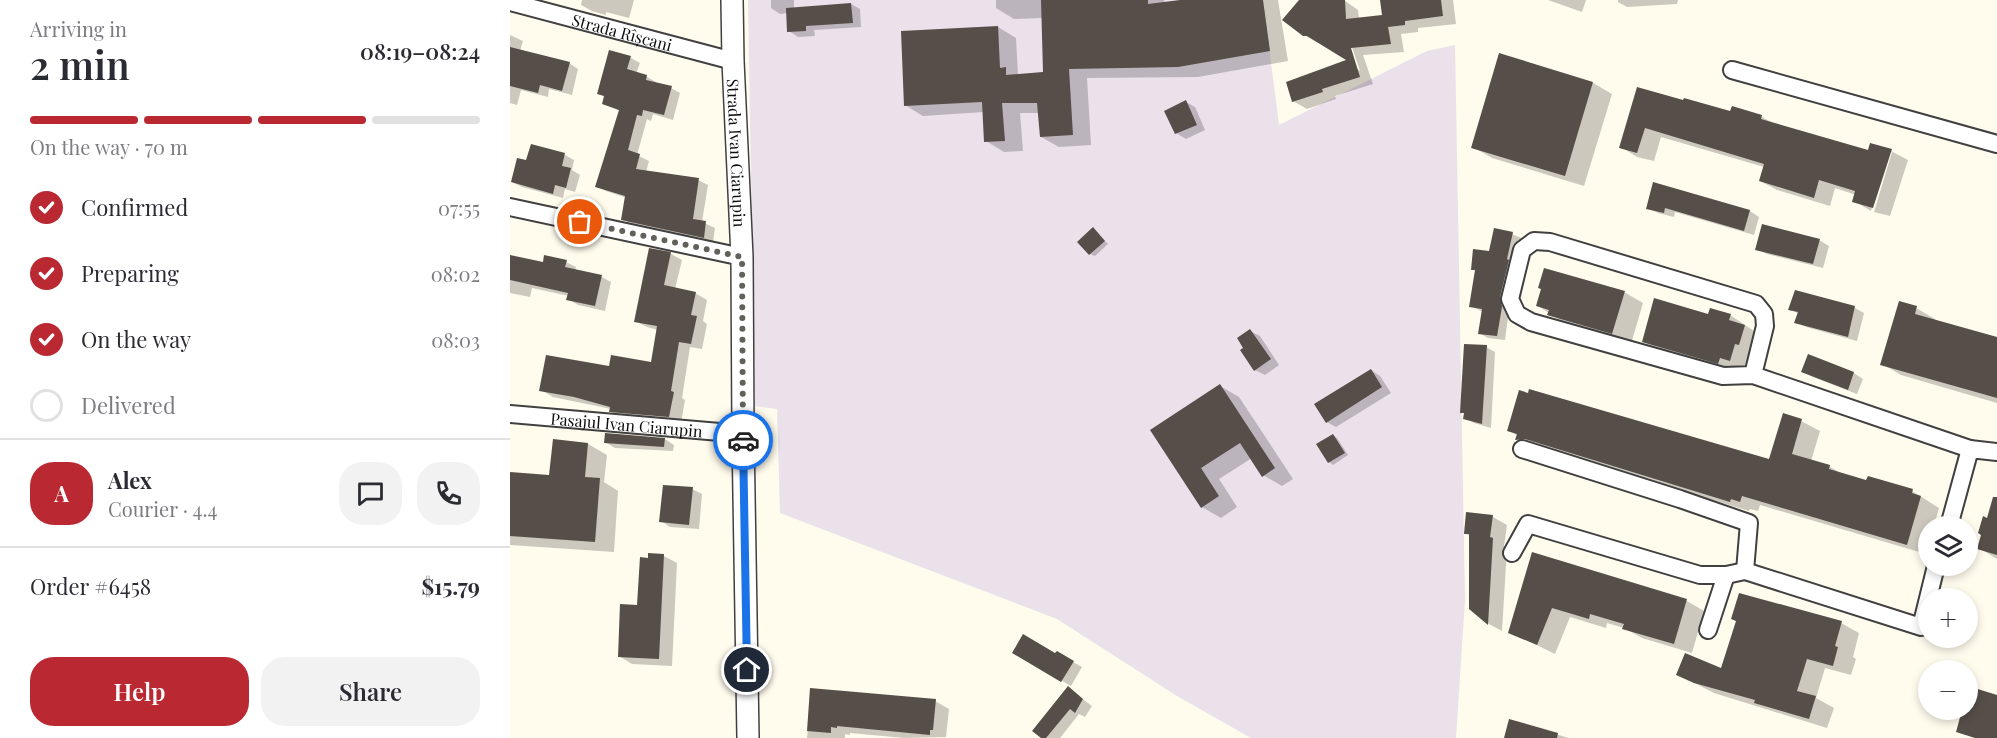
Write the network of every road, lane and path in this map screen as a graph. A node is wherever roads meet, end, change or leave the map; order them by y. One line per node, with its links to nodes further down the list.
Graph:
1 (732, 0): 3 (street, Strada Ivan Ciarupin)
2 (510, 2): 3 (street, Strada Rîșcani)
3 (733, 61): 7 (street, Strada Ivan Ciarupin)
4 (1732, 70): 5 (street)
5 (1997, 144)
6 (510, 207): 7 (street)
7 (742, 257): 10 (street, Strada Ivan Ciarupin)
8 (1753, 375): 8 (street); 12 (street)
9 (510, 414): 10 (street, Pasajul Ivan Ciarupin)
10 (743, 434): 20 (street, Strada Ivan Ciarupin)
11 (1522, 449): 16 (street)
12 (1970, 449): 13 (street); 14 (street)
13 (1997, 452)
14 (1952, 516)
15 (1512, 553): 17 (street)
16 (1745, 572): 17 (street); 18 (street)
17 (1726, 575): 19 (street)
18 (1933, 576)
19 (1708, 630)
20 (748, 738)

